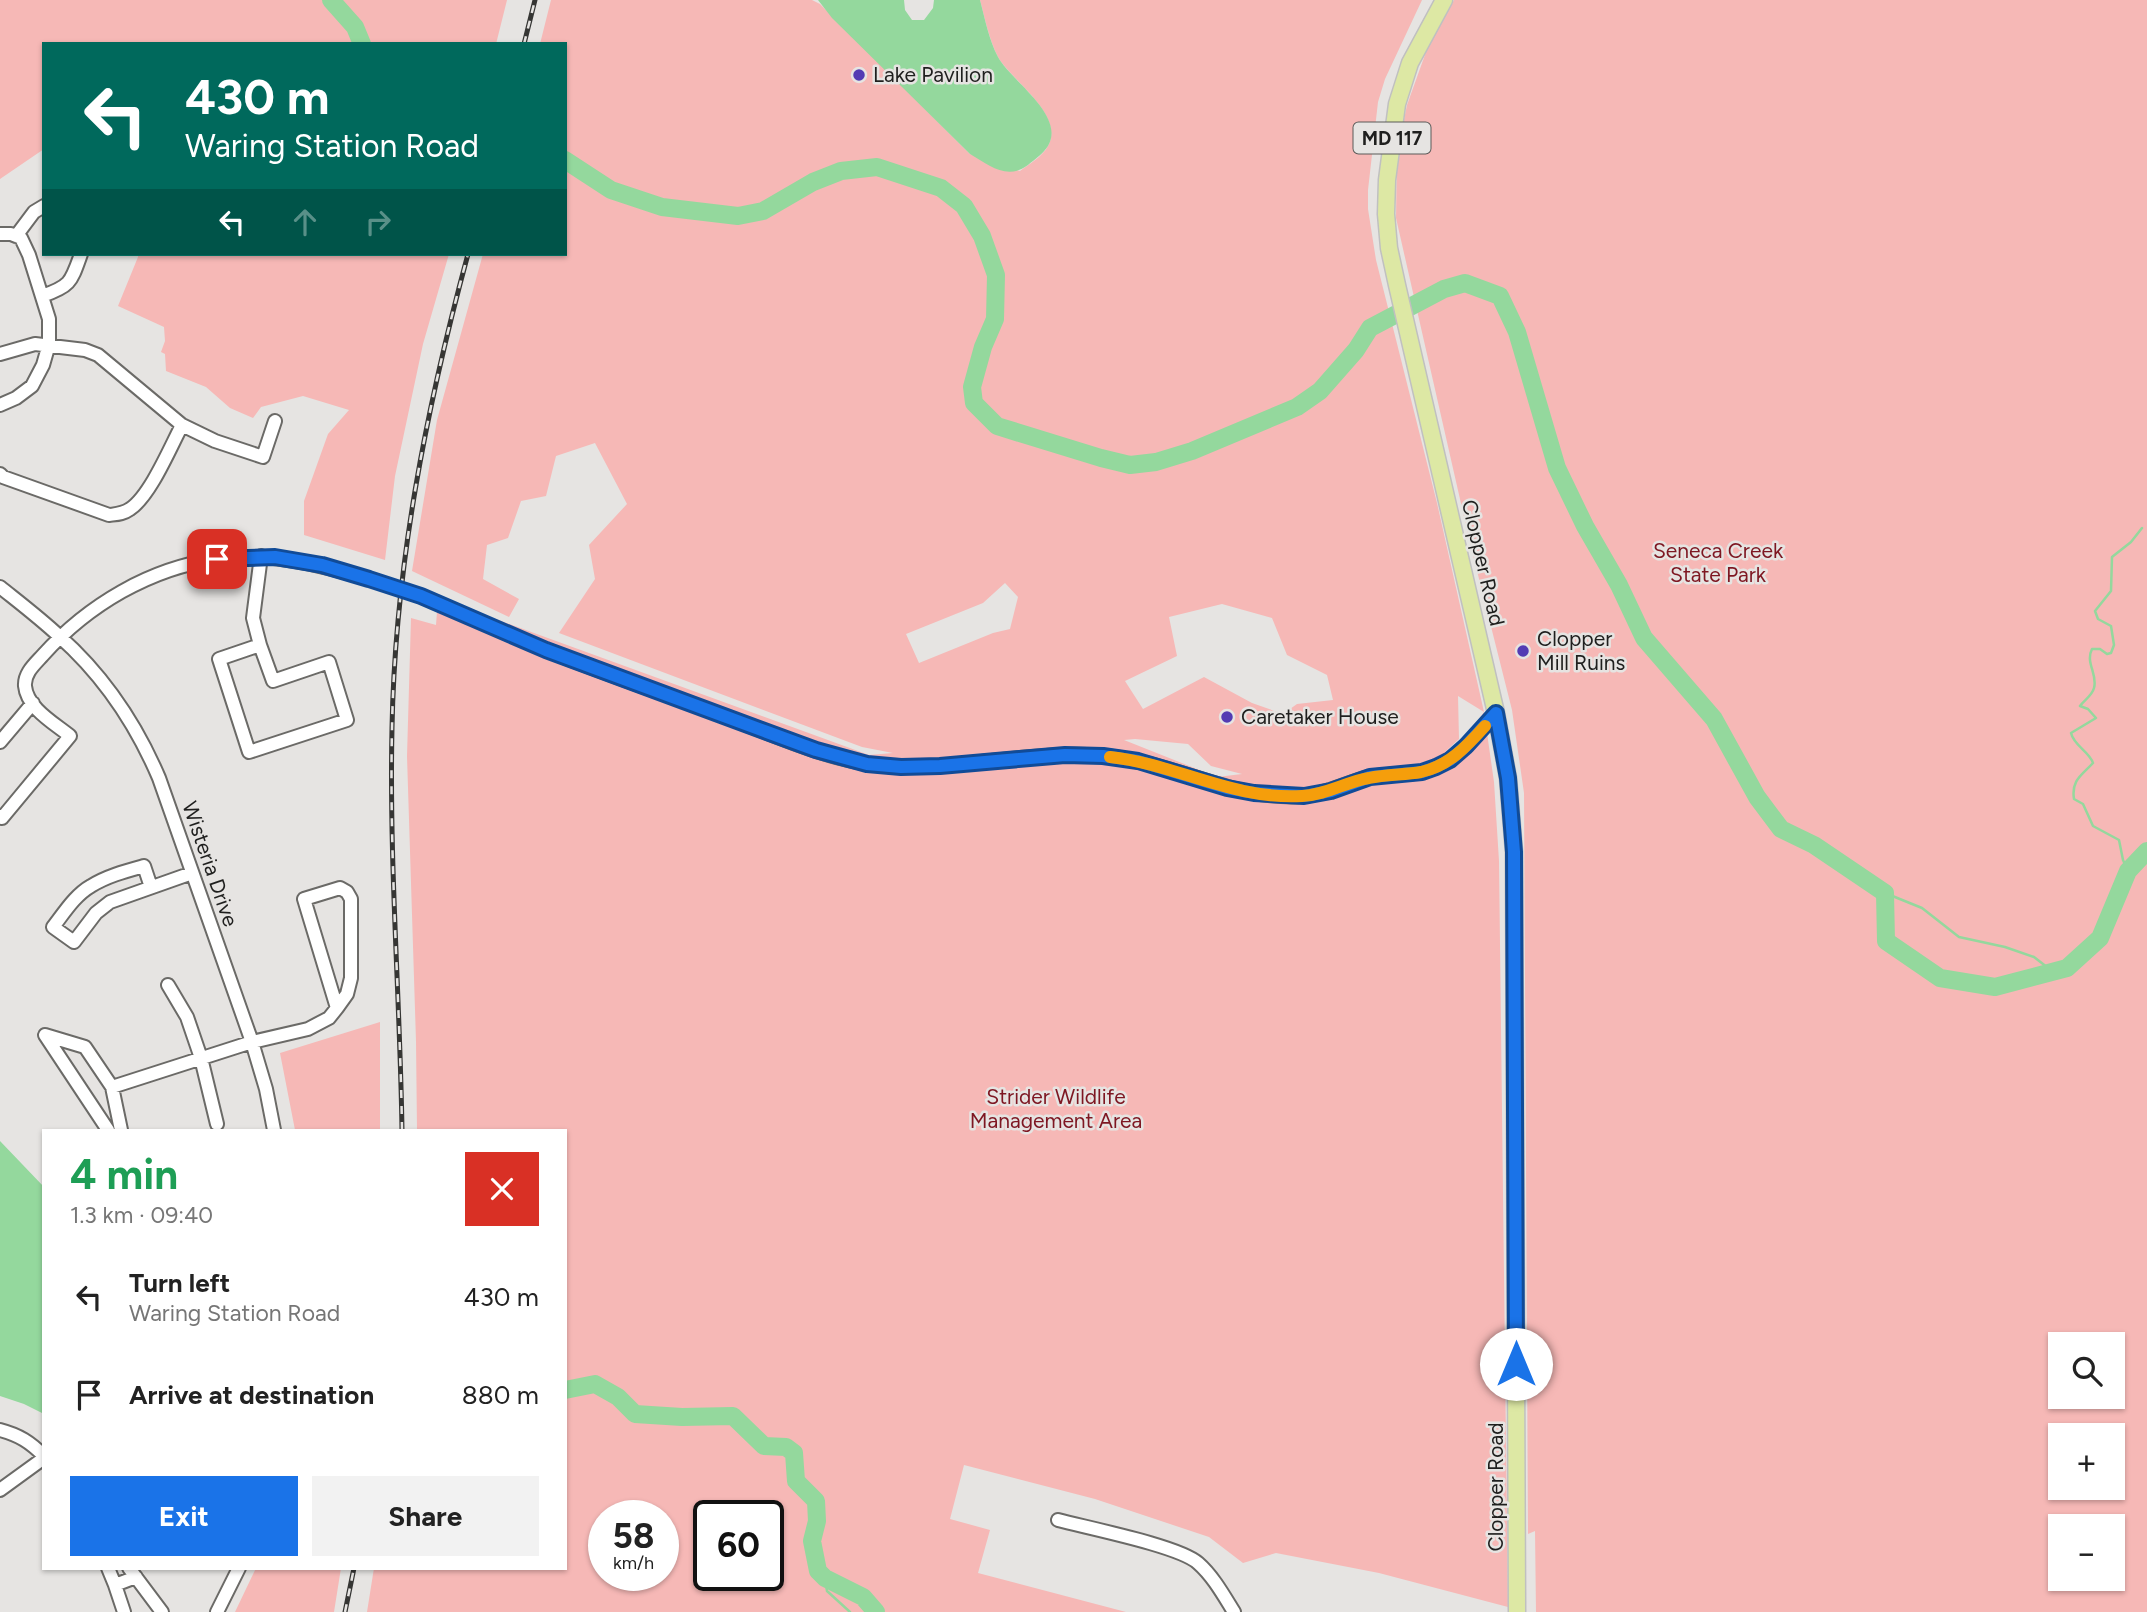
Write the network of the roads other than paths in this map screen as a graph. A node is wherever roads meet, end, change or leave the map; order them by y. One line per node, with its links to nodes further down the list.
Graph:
1 (1444, 0): 18 (main road, Clopper Road / MD 117)
2 (42, 207): 4 (street)
3 (0, 234): 4 (street)
4 (16, 236): 6 (street)
5 (80, 256): 6 (street)
6 (42, 296): 7 (street)
7 (49, 344): 8 (street); 9 (street); 11 (street)
8 (0, 354)
9 (1, 401)
10 (275, 421): 11 (street)
11 (182, 425): 12 (street)
12 (0, 474)
13 (261, 556): 15 (street); 16 (street); 18 (street, bridge)
14 (0, 587): 15 (street, Wisteria Drive)
15 (60, 636): 17 (street); 21 (street, Wisteria Drive)
16 (260, 645): 16 (street)
17 (33, 703): 19 (street); 20 (street)
18 (1496, 713): 45 (main road, Clopper Road / MD 117)
19 (0, 742)
20 (0, 816)
21 (192, 873): 22 (street); 25 (street, Wisteria Drive)
22 (151, 887): 22 (street)
23 (168, 985): 26 (street)
24 (337, 1007): 24 (street); 25 (street)
25 (252, 1042): 26 (street); 31 (street, Wisteria Drive)
26 (201, 1058): 27 (street); 28 (street)
27 (113, 1087): 29 (street); 30 (street)
28 (217, 1124)
29 (107, 1129)
30 (121, 1129)
31 (274, 1129)
32 (0, 1430): 33 (street)
33 (42, 1455)
34 (42, 1458): 35 (street)
35 (0, 1490)
36 (1058, 1520): 44 (street)
37 (108, 1570): 40 (street)
38 (238, 1570): 43 (street)
39 (133, 1573): 40 (street); 42 (street)
40 (115, 1585): 41 (street)
41 (124, 1612)
42 (162, 1612)
43 (217, 1612)
44 (1234, 1612)
45 (1517, 1612)

